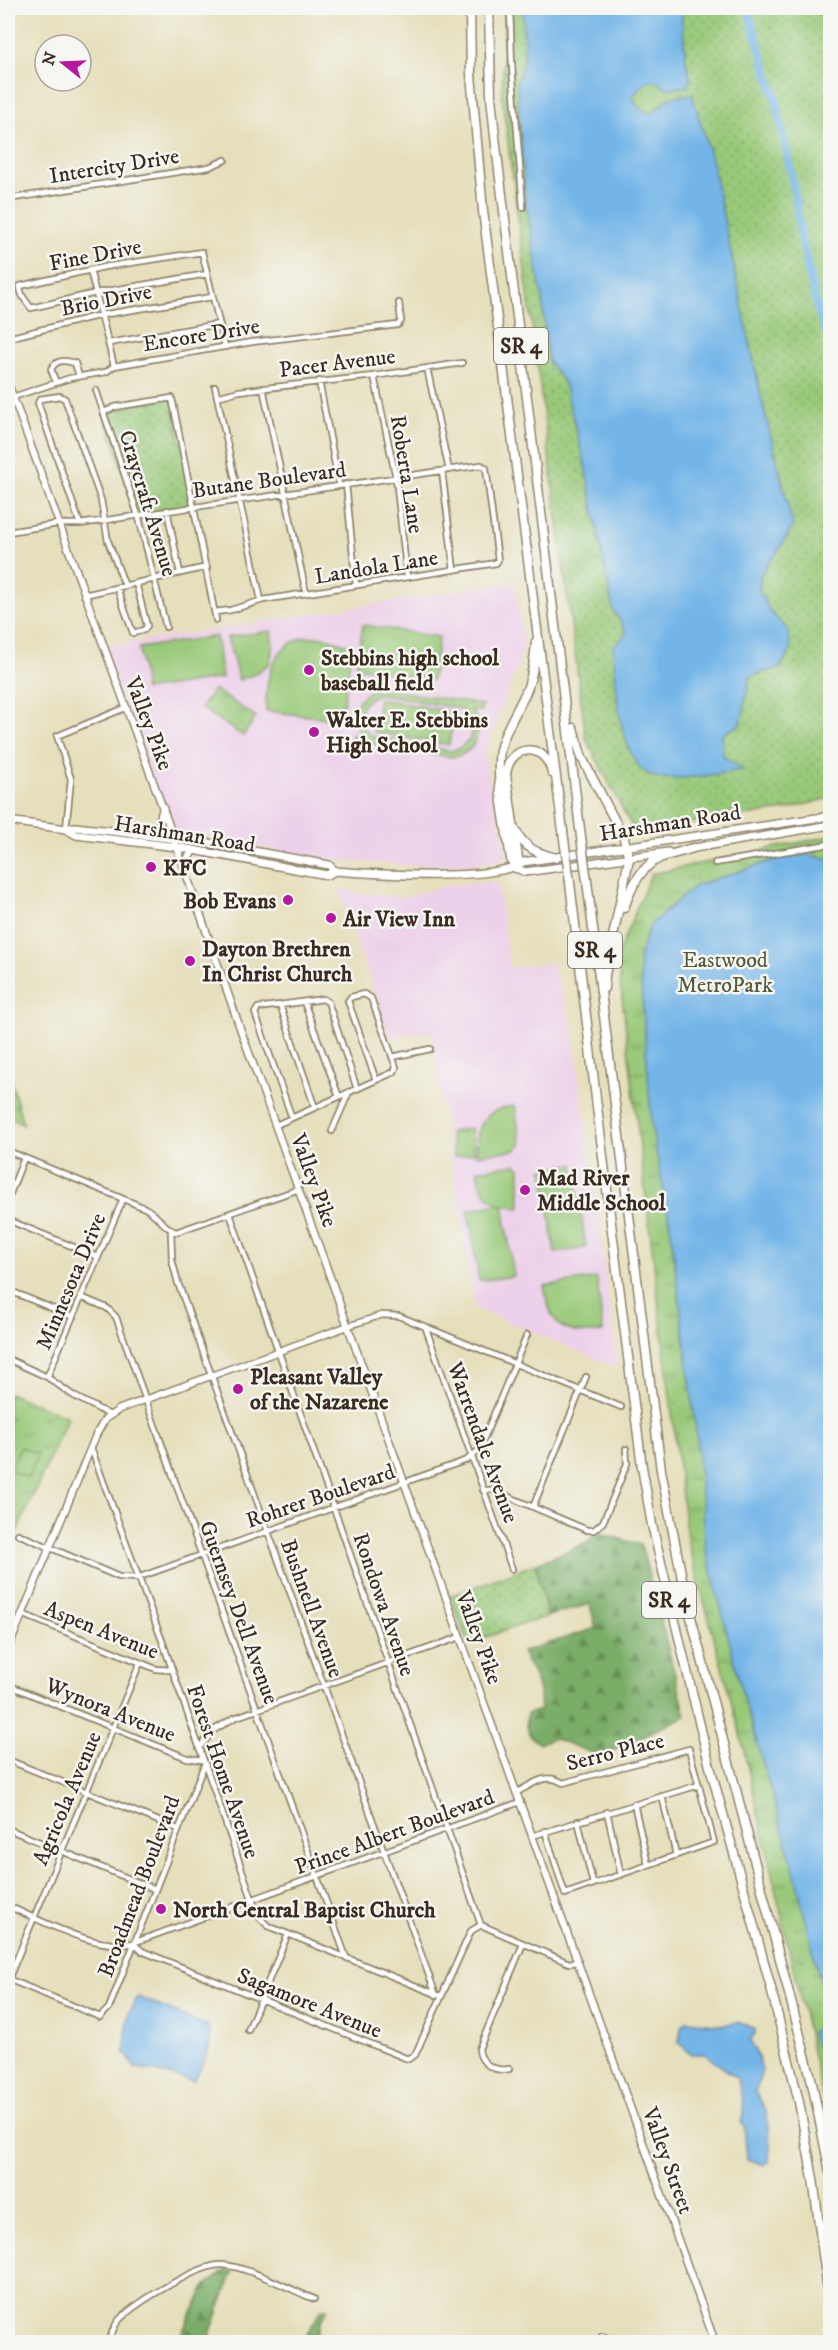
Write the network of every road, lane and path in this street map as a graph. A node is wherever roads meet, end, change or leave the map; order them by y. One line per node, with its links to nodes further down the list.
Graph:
1 (470, 8): 59 (highway, SR 4)
2 (489, 8): 62 (highway, SR 4)
3 (510, 8): 6 (street)
4 (225, 160): 5 (street, Intercity Drive)
5 (8, 199)
6 (522, 207)
7 (90, 270): 8 (street, Fine Drive); 9 (street); 9 (street, Fine Drive)
8 (207, 274): 9 (street); 10 (street)
9 (96, 293): 12 (street)
10 (212, 297): 12 (street, Brio Drive); 13 (street)
11 (399, 303): 16 (street, Encore Drive)
12 (101, 315): 14 (street, Brio Drive); 15 (street)
13 (219, 324): 15 (street); 16 (street)
14 (8, 338)
15 (109, 343): 18 (street)
16 (225, 347): 18 (street, Encore Drive)
17 (462, 363): 19 (street, Pacer Avenue)
18 (114, 366): 20 (street, Encore Drive)
19 (427, 368): 21 (street, Pacer Avenue); 31 (street)
20 (79, 376): 23 (street, Encore Drive); 23 (street)
21 (374, 376): 22 (street, Pacer Avenue); 33 (street, Roberta Lane)
22 (319, 381): 26 (street, Pacer Avenue); 35 (street)
23 (57, 382): 28 (street, Encore Drive)
24 (8, 383): 28 (street, Valley Pike)
25 (215, 387): 29 (street)
26 (263, 388): 29 (street, Pacer Avenue); 36 (street)
27 (96, 390): 30 (street, Craycraft Avenue)
28 (13, 397): 42 (street, Valley Pike)
29 (217, 397): 37 (street)
30 (104, 412): 38 (street); 40 (street, Craycraft Avenue)
31 (449, 470): 32 (street, Butane Boulevard); 45 (street, Butane Boulevard)
32 (442, 471): 33 (street, Butane Boulevard); 47 (street)
33 (396, 478): 34 (street, Butane Boulevard); 49 (street, Roberta Lane)
34 (346, 484): 35 (street, Butane Boulevard); 52 (street)
35 (339, 485): 36 (street, Butane Boulevard)
36 (285, 493): 37 (street, Butane Boulevard); 55 (street)
37 (239, 500): 38 (street, Butane Boulevard); 57 (street)
38 (194, 506): 39 (street, Butane Boulevard); 46 (street)
39 (167, 510): 40 (street, Butane Boulevard); 48 (street)
40 (137, 514): 41 (street, Butane Boulevard); 50 (street, Craycraft Avenue)
41 (102, 519): 43 (street, Butane Boulevard); 43 (street); 53 (street)
42 (58, 524): 43 (street, Butane Boulevard); 44 (street, Butane Boulevard); 56 (street, Valley Pike)
43 (80, 524)
44 (8, 532)
45 (496, 563): 47 (street, Landola Lane)
46 (207, 567): 48 (street); 58 (street)
47 (454, 570): 49 (street, Landola Lane)
48 (180, 573): 50 (street)
49 (407, 578): 52 (street, Landola Lane)
50 (155, 579): 51 (street); 61 (street, Craycraft Avenue)
51 (136, 583): 53 (street); 54 (street)
52 (356, 585): 55 (street, Landola Lane)
53 (125, 586): 54 (street)
54 (117, 588): 56 (street)
55 (306, 593): 57 (street, Landola Lane)
56 (84, 595): 63 (street, Valley Pike)
57 (261, 600): 58 (street, Landola Lane)
58 (215, 612): 60 (street)
59 (536, 617): 65 (highway, SR 4); 82 (highway)
60 (216, 620)
61 (166, 627)
62 (562, 684): 74 (highway); 87 (highway, SR 4, bridge)
63 (125, 708): 64 (street, Valley Pike); 70 (street)
64 (164, 808): 71 (main road); 72 (street, Valley Pike)
65 (561, 811): 67 (highway); 187 (highway, SR 4, bridge)
66 (831, 816): 74 (main road, Harshman Road)
67 (511, 818): 78 (highway); 82 (highway)
68 (8, 821): 70 (main road, Harshman Road)
69 (831, 825): 76 (main road, Harshman Road)
70 (66, 829): 71 (main road, Harshman Road); 75 (main road, Harshman Road)
71 (149, 835): 72 (main road, Harshman Road)
72 (174, 839): 75 (street, Valley Pike); 83 (main road, Harshman Road)
73 (831, 844): 80 (street)
74 (627, 847): 78 (main road, Harshman Road); 79 (highway)
75 (177, 848): 77 (main road, Harshman Road); 81 (street, Valley Pike)
76 (693, 848): 79 (main road, Harshman Road); 84 (highway)
77 (193, 850): 81 (main road); 83 (main road, Harshman Road)
78 (556, 858): 82 (main road, Harshman Road)
79 (629, 859): 82 (main road, Harshman Road); 84 (highway)
80 (716, 863)
81 (184, 865): 96 (street, Valley Pike)
82 (516, 868): 83 (main road, Harshman Road)
83 (335, 871)
84 (614, 936): 87 (highway)
85 (304, 1002): 86 (street); 91 (street); 93 (street)
86 (280, 1005): 94 (street); 95 (street)
87 (604, 1019): 185 (highway, SR 4)
88 (430, 1048): 89 (street)
89 (392, 1057): 90 (street); 90 (street)
90 (376, 1080): 91 (street)
91 (357, 1089): 92 (street)
92 (349, 1092): 93 (street); 97 (street)
93 (339, 1097): 94 (street)
94 (315, 1108): 95 (street)
95 (292, 1118): 96 (street)
96 (276, 1125): 100 (street, Valley Pike)
97 (332, 1131)
98 (8, 1151): 99 (street)
99 (24, 1158): 101 (street); 102 (street)
100 (299, 1189): 103 (street); 110 (street, Valley Pike)
101 (8, 1199)
102 (123, 1199): 105 (street); 106 (street, Minnesota Drive)
103 (230, 1214): 105 (street); 113 (street, Rondowa Avenue)
104 (8, 1220): 106 (street)
105 (171, 1231): 116 (street, Bushnell Avenue)
106 (98, 1257): 108 (street, Minnesota Drive)
107 (8, 1290): 109 (street)
108 (81, 1297): 109 (street, Minnesota Drive); 120 (street, Guernsey Dell Avenue)
109 (73, 1317): 117 (street, Minnesota Drive)
110 (348, 1326): 111 (street); 113 (street); 126 (street, Valley Pike)
111 (425, 1326): 115 (street); 125 (street, Warrendale Avenue)
112 (527, 1335): 115 (street)
113 (279, 1351): 116 (street); 129 (street, Rondowa Avenue)
114 (8, 1359): 117 (street)
115 (515, 1364): 119 (street); 125 (street)
116 (211, 1376): 120 (street); 130 (street, Bushnell Avenue)
117 (47, 1377): 122 (street)
118 (586, 1377): 119 (street)
119 (581, 1391): 121 (street); 128 (street)
120 (146, 1400): 122 (street); 133 (street, Guernsey Dell Avenue)
121 (621, 1407)
122 (110, 1415): 123 (street)
123 (91, 1448): 132 (street); 135 (street, Forest Home Avenue)
124 (626, 1449): 128 (street)
125 (472, 1458): 126 (street, Rohrer Boulevard); 127 (street, Warrendale Avenue)
126 (405, 1484): 129 (street, Rohrer Boulevard); 137 (street, Valley Pike)
127 (483, 1490): 128 (street); 134 (street, Warrendale Avenue)
128 (533, 1507)
129 (334, 1508): 130 (street, Rohrer Boulevard); 140 (street, Rondowa Avenue)
130 (268, 1531): 133 (street, Rohrer Boulevard); 143 (street, Bushnell Avenue)
131 (18, 1534): 132 (street, Rohrer Boulevard)
132 (50, 1548): 135 (street, Rohrer Boulevard); 136 (street)
133 (201, 1555): 135 (street, Rohrer Boulevard); 144 (street, Guernsey Dell Avenue)
134 (512, 1569)
135 (139, 1578): 141 (street, Forest Home Avenue)
136 (22, 1614): 138 (street); 139 (street, Aspen Avenue)
137 (460, 1637): 140 (street); 151 (street, Valley Pike)
138 (8, 1649)
139 (140, 1663): 141 (street, Aspen Avenue); 145 (street, Agricola Avenue)
140 (389, 1663): 143 (street); 159 (street, Rondowa Avenue)
141 (171, 1670): 146 (street, Forest Home Avenue)
142 (8, 1685): 145 (street, Wynora Avenue)
143 (324, 1686): 144 (street); 163 (street, Bushnell Avenue)
144 (257, 1711): 146 (street); 167 (street, Guernsey Dell Avenue)
145 (113, 1727): 148 (street, Wynora Avenue); 150 (street, Agricola Avenue)
146 (199, 1748): 148 (street, Forest Home Avenue)
147 (8, 1760): 150 (street)
148 (203, 1762): 158 (street, Broadmead Boulevard); 170 (street, Forest Home Avenue)
149 (699, 1785): 151 (street, Serro Place); 152 (street); 164 (street)
150 (86, 1792): 158 (street); 162 (street, Agricola Avenue)
151 (517, 1792): 153 (street, Valley Pike)
152 (662, 1796): 154 (street); 164 (street)
153 (520, 1802): 159 (street, Prince Albert Boulevard); 161 (street, Valley Pike)
154 (634, 1804): 155 (street); 165 (street)
155 (607, 1812): 156 (street); 166 (street)
156 (578, 1821): 160 (street); 168 (street)
157 (8, 1829): 162 (street)
158 (178, 1829): 169 (street, Broadmead Boulevard)
159 (447, 1829): 163 (street, Prince Albert Boulevard); 173 (street, Rondowa Avenue)
160 (546, 1831): 161 (street); 168 (street)
161 (532, 1836): 178 (street, Valley Pike)
162 (62, 1851): 169 (street); 172 (street, Agricola Avenue)
163 (384, 1852): 167 (street, Prince Albert Boulevard); 181 (street, Bushnell Avenue)
164 (676, 1855): 165 (street)
165 (648, 1865): 166 (street)
166 (621, 1875): 168 (street)
167 (317, 1877): 170 (street, Prince Albert Boulevard); 177 (street, Guernsey Dell Avenue)
168 (593, 1884)
169 (154, 1889): 175 (street, Broadmead Boulevard)
170 (251, 1900): 174 (street, Forest Home Avenue); 175 (street, Prince Albert Boulevard)
171 (8, 1906): 172 (street, Prince Albert Boulevard)
172 (34, 1917): 175 (street, Prince Albert Boulevard); 179 (street, Agricola Avenue)
173 (481, 1925): 176 (street); 181 (street)
174 (288, 1934): 177 (street, Forest Home Avenue); 182 (street)
175 (133, 1943): 179 (street, Broadmead Boulevard); 182 (street, Sagamore Avenue)
176 (523, 1944): 178 (street); 184 (street)
177 (346, 1957): 181 (street, Forest Home Avenue)
178 (578, 1962): 180 (street, Valley Pike)
179 (8, 1979)
180 (588, 1990): 191 (street, Valley Street)
181 (438, 1996): 182 (street, Sagamore Avenue)
182 (261, 1999): 183 (street)
183 (248, 2030)
184 (509, 2069)
185 (831, 2172)
186 (314, 2299): 189 (street)
187 (831, 2306)
188 (602, 2336): 190 (street)
189 (108, 2343)
190 (618, 2343)
191 (715, 2343)

